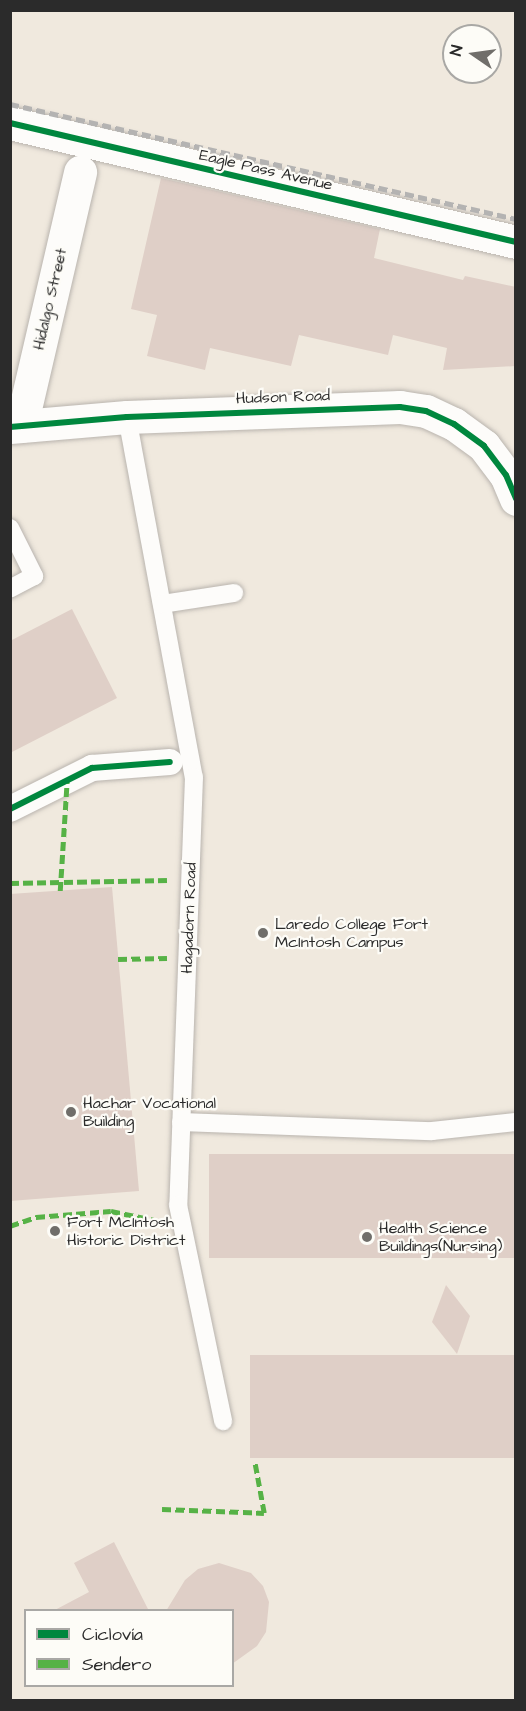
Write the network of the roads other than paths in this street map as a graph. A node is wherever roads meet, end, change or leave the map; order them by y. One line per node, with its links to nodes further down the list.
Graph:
1 (10, 123): 3 (street, Eagle Pass Avenue)
2 (80, 172): 5 (street, Hidalgo Street)
3 (516, 242)
4 (127, 417): 5 (street, Hudson Road); 6 (street, Hudson Road); 10 (lane, Hagadorn Road)
5 (16, 426)
6 (516, 499)
7 (10, 528): 8 (lane)
8 (10, 589)
9 (234, 593): 10 (lane)
10 (162, 604): 13 (lane, Hagadorn Road)
11 (170, 762): 12 (street)
12 (10, 809)
13 (181, 1122): 14 (lane); 15 (lane, Hagadorn Road)
14 (516, 1122)
15 (223, 1421)

